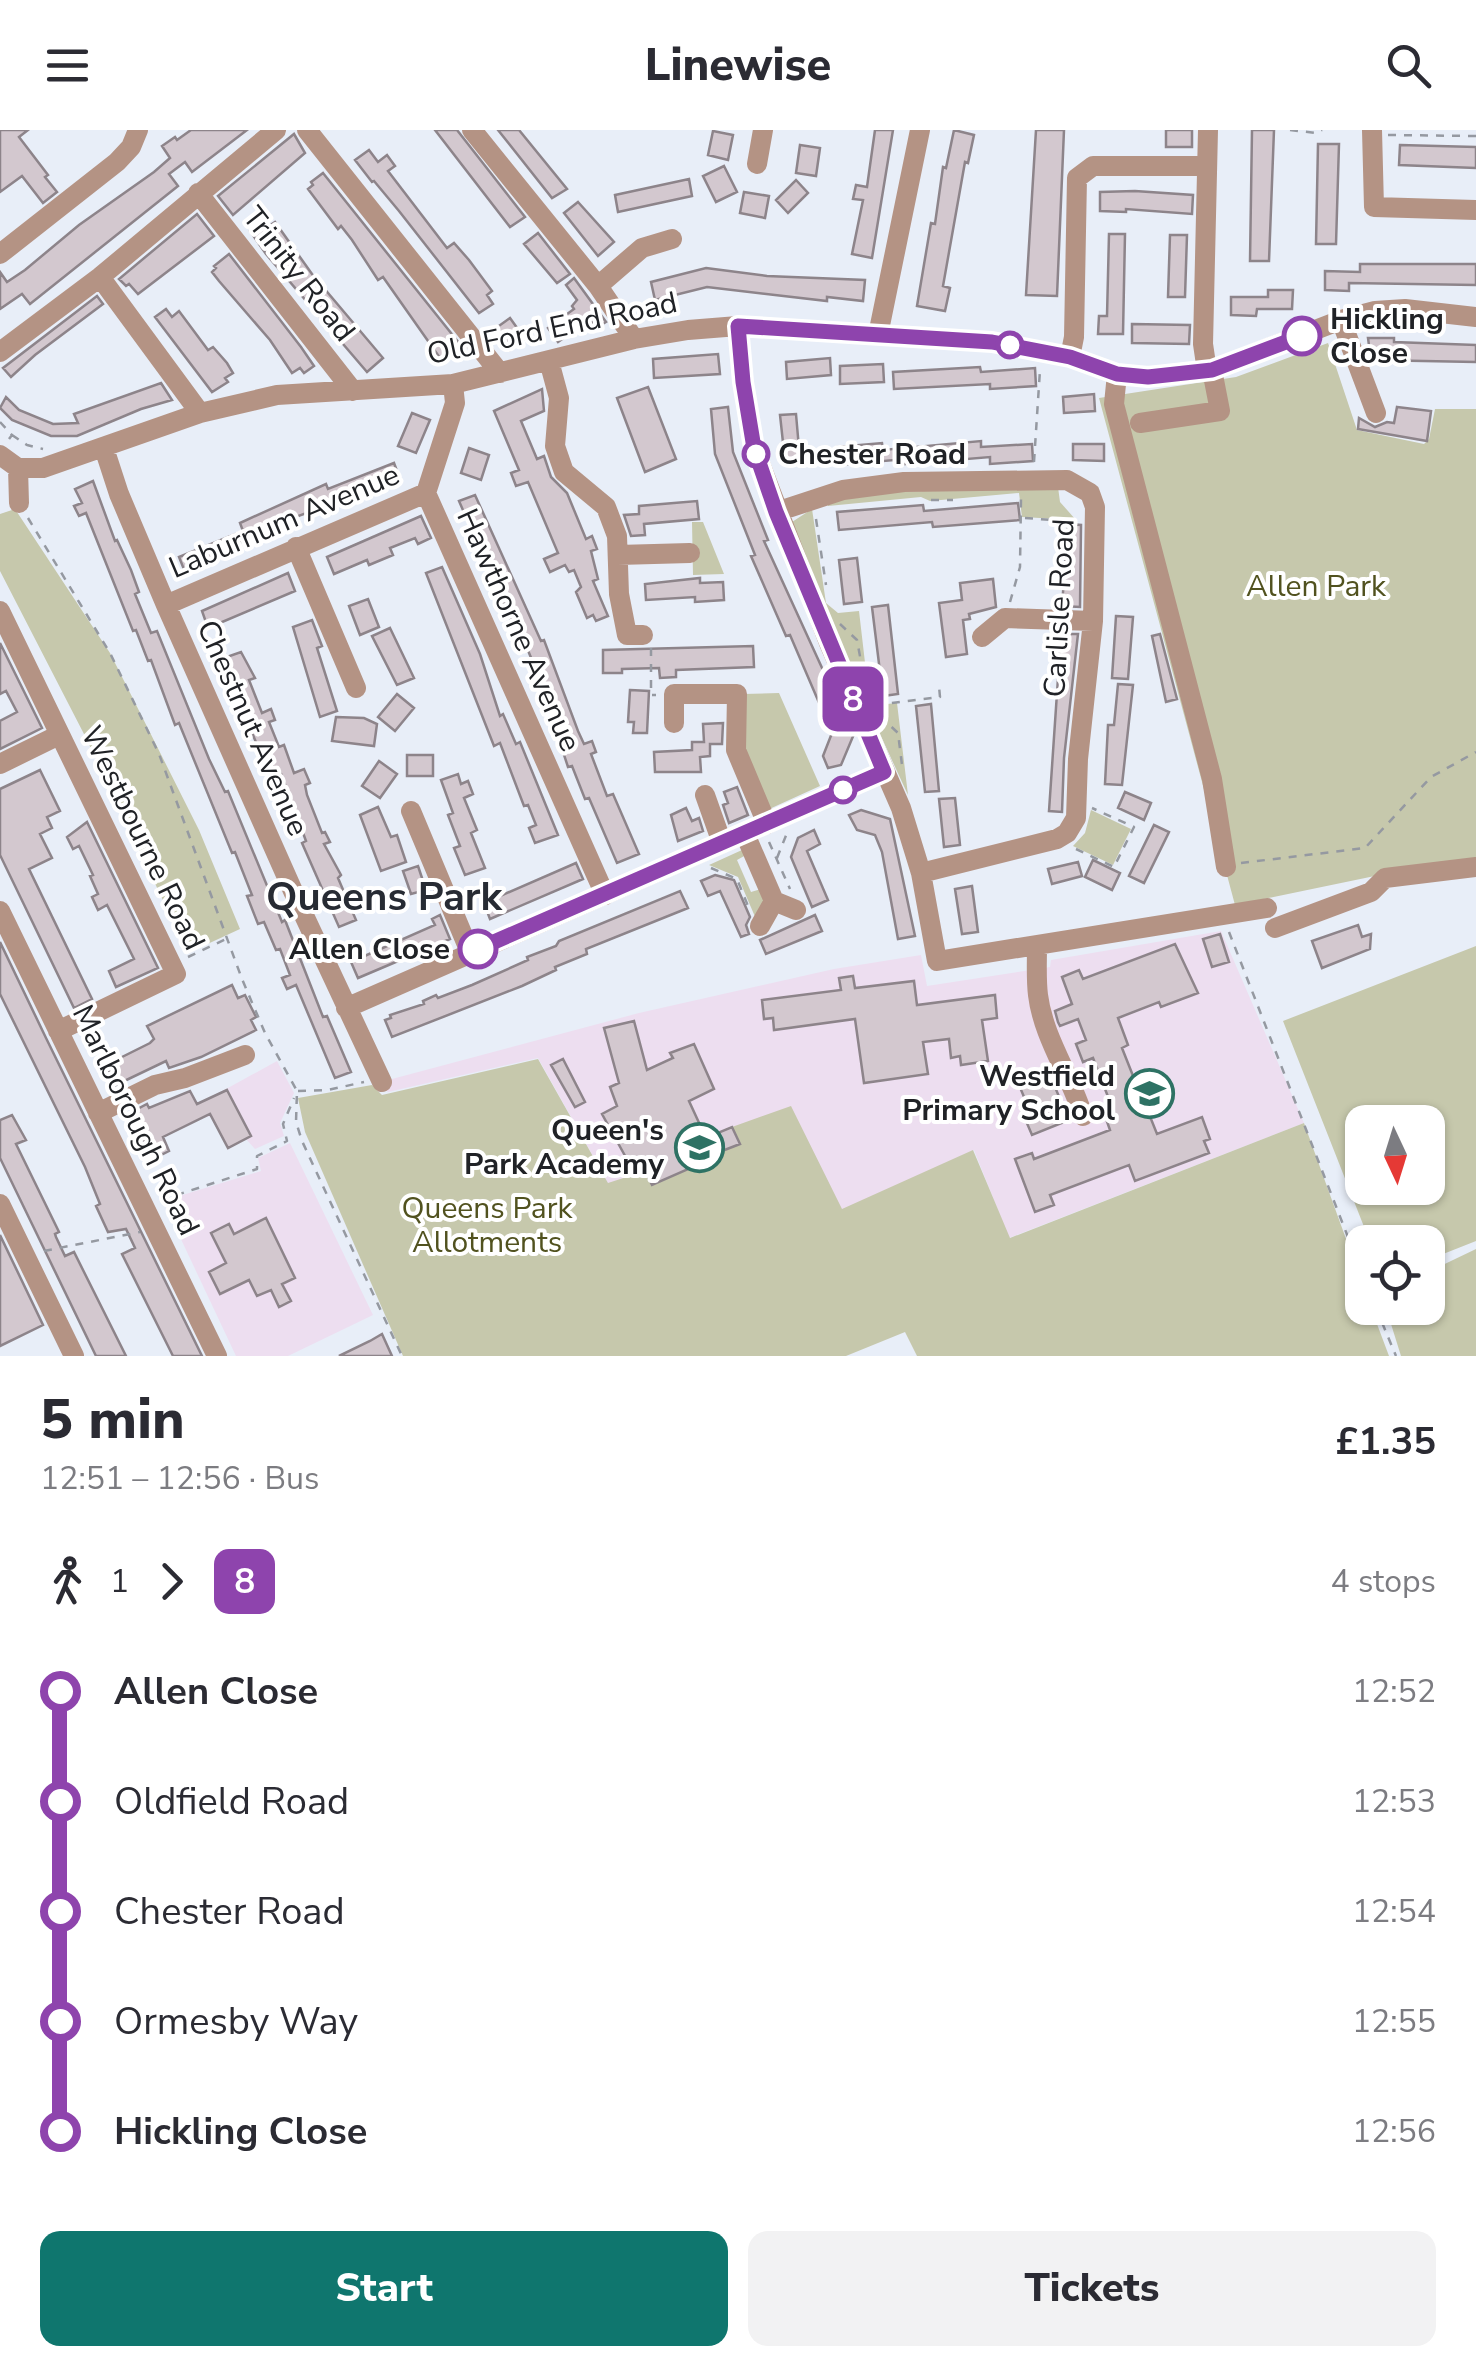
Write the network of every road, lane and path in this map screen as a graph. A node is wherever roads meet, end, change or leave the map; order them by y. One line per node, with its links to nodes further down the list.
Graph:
1 (138, 130): 17 (street)
2 (276, 130): 14 (street)
3 (307, 130): 30 (street)
4 (472, 130): 19 (street)
5 (763, 130): 12 (street)
6 (920, 130): 23 (street)
7 (1208, 130): 13 (street)
8 (1290, 130): 9 (path)
9 (1322, 130)
10 (1372, 133): 11 (path); 15 (street)
11 (1476, 136)
12 (757, 164)
13 (1206, 166): 27 (street); 29 (street)
14 (198, 193): 18 (street); 33 (street, Trinity Road)
15 (1476, 210)
16 (672, 240): 19 (street)
17 (0, 254)
18 (100, 277): 26 (street); 34 (street)
19 (598, 286): 24 (street)
20 (1476, 317): 21 (street, Old Ford End Road)
21 (1342, 320): 29 (street, Old Ford End Road); 35 (street)
22 (738, 326): 23 (street, Old Ford End Road); 24 (street, Old Ford End Road); 45 (street)
23 (878, 335): 25 (street, Old Ford End Road)
24 (634, 339): 28 (street, Old Ford End Road)
25 (1041, 350): 27 (street, Old Ford End Road); 41 (path)
26 (0, 352)
27 (1070, 357): 31 (street, Old Ford End Road)
28 (549, 361): 30 (street, Old Ford End Road); 50 (street)
29 (1210, 371): 31 (street, Old Ford End Road); 37 (street)
30 (500, 373): 32 (street, Old Ford End Road)
31 (1117, 374): 77 (street)
32 (453, 384): 33 (street, Old Ford End Road); 42 (street, Hawthorne Avenue)
33 (353, 392): 34 (street, Old Ford End Road)
34 (200, 413): 38 (street, Old Ford End Road)
35 (1376, 413)
36 (0, 422): 39 (path)
37 (1140, 423)
38 (104, 448): 40 (street, Old Ford End Road); 52 (street, Chestnut Avenue)
39 (2, 451): 40 (street)
40 (18, 468): 44 (street)
41 (1027, 478): 43 (street, Carlisle Road); 46 (path); 47 (street, Carlisle Road)
42 (426, 493): 48 (street, Laburnum Avenue); 80 (street, Hawthorne Avenue)
43 (813, 498): 45 (street, Carlisle Road); 51 (path)
44 (18, 503): 86 (path)
45 (776, 512): 67 (street)
46 (1023, 518): 47 (path); 55 (path)
47 (1095, 523): 56 (street, Carlisle Road)
48 (296, 548): 52 (street, Laburnum Avenue); 60 (street)
49 (690, 553): 50 (street)
50 (618, 555): 57 (street)
51 (828, 598)
52 (166, 604): 90 (street, Chestnut Avenue)
53 (0, 611): 64 (street, Westbourne Road)
54 (831, 615): 61 (path)
55 (1005, 618): 56 (street); 58 (street)
56 (1092, 621): 69 (street, Carlisle Road)
57 (635, 635): 62 (path)
58 (982, 636)
59 (939, 686): 67 (path)
60 (356, 688)
61 (867, 689)
62 (674, 694): 63 (street); 72 (street)
63 (674, 723)
64 (59, 735): 66 (street); 89 (street, Westbourne Road)
65 (1476, 752): 77 (path)
66 (0, 764)
67 (893, 768): 71 (street); 79 (street)
68 (705, 795): 75 (street)
69 (1078, 801): 74 (street, Carlisle Road); 74 (path)
70 (411, 811): 88 (street)
71 (789, 814): 72 (street); 76 (path)
72 (767, 824): 73 (street)
73 (746, 834): 75 (street); 81 (street)
74 (1057, 840): 79 (street)
75 (722, 843): 80 (street)
76 (777, 860)
77 (1226, 866)
78 (1476, 867): 84 (street)
79 (921, 874): 87 (street)
80 (605, 896): 88 (street)
81 (774, 901): 83 (street); 85 (street)
82 (0, 910): 91 (street, Marlborough Road)
83 (796, 910)
84 (1235, 914): 87 (street); 101 (path)
85 (760, 926)
86 (227, 939): 89 (path); 94 (path)
87 (1037, 946): 97 (street)
88 (470, 952): 90 (street)
89 (172, 964): 91 (street, Westbourne Road)
90 (346, 1008): 93 (street, Chestnut Avenue)
91 (58, 1031): 96 (street, Marlborough Road)
92 (245, 1055): 96 (street)
93 (380, 1080): 94 (path)
94 (296, 1091): 95 (path)
95 (295, 1097): 98 (path); 106 (path)
96 (98, 1112): 100 (street, Marlborough Road)
97 (1083, 1116)
98 (163, 1199)
99 (0, 1204): 102 (street)
100 (156, 1229): 102 (path); 105 (street, Marlborough Road)
101 (1345, 1229)
102 (26, 1255): 104 (street)
103 (1383, 1325): 107 (path)
104 (67, 1354)
105 (217, 1356)
106 (402, 1356)
107 (1396, 1356)

